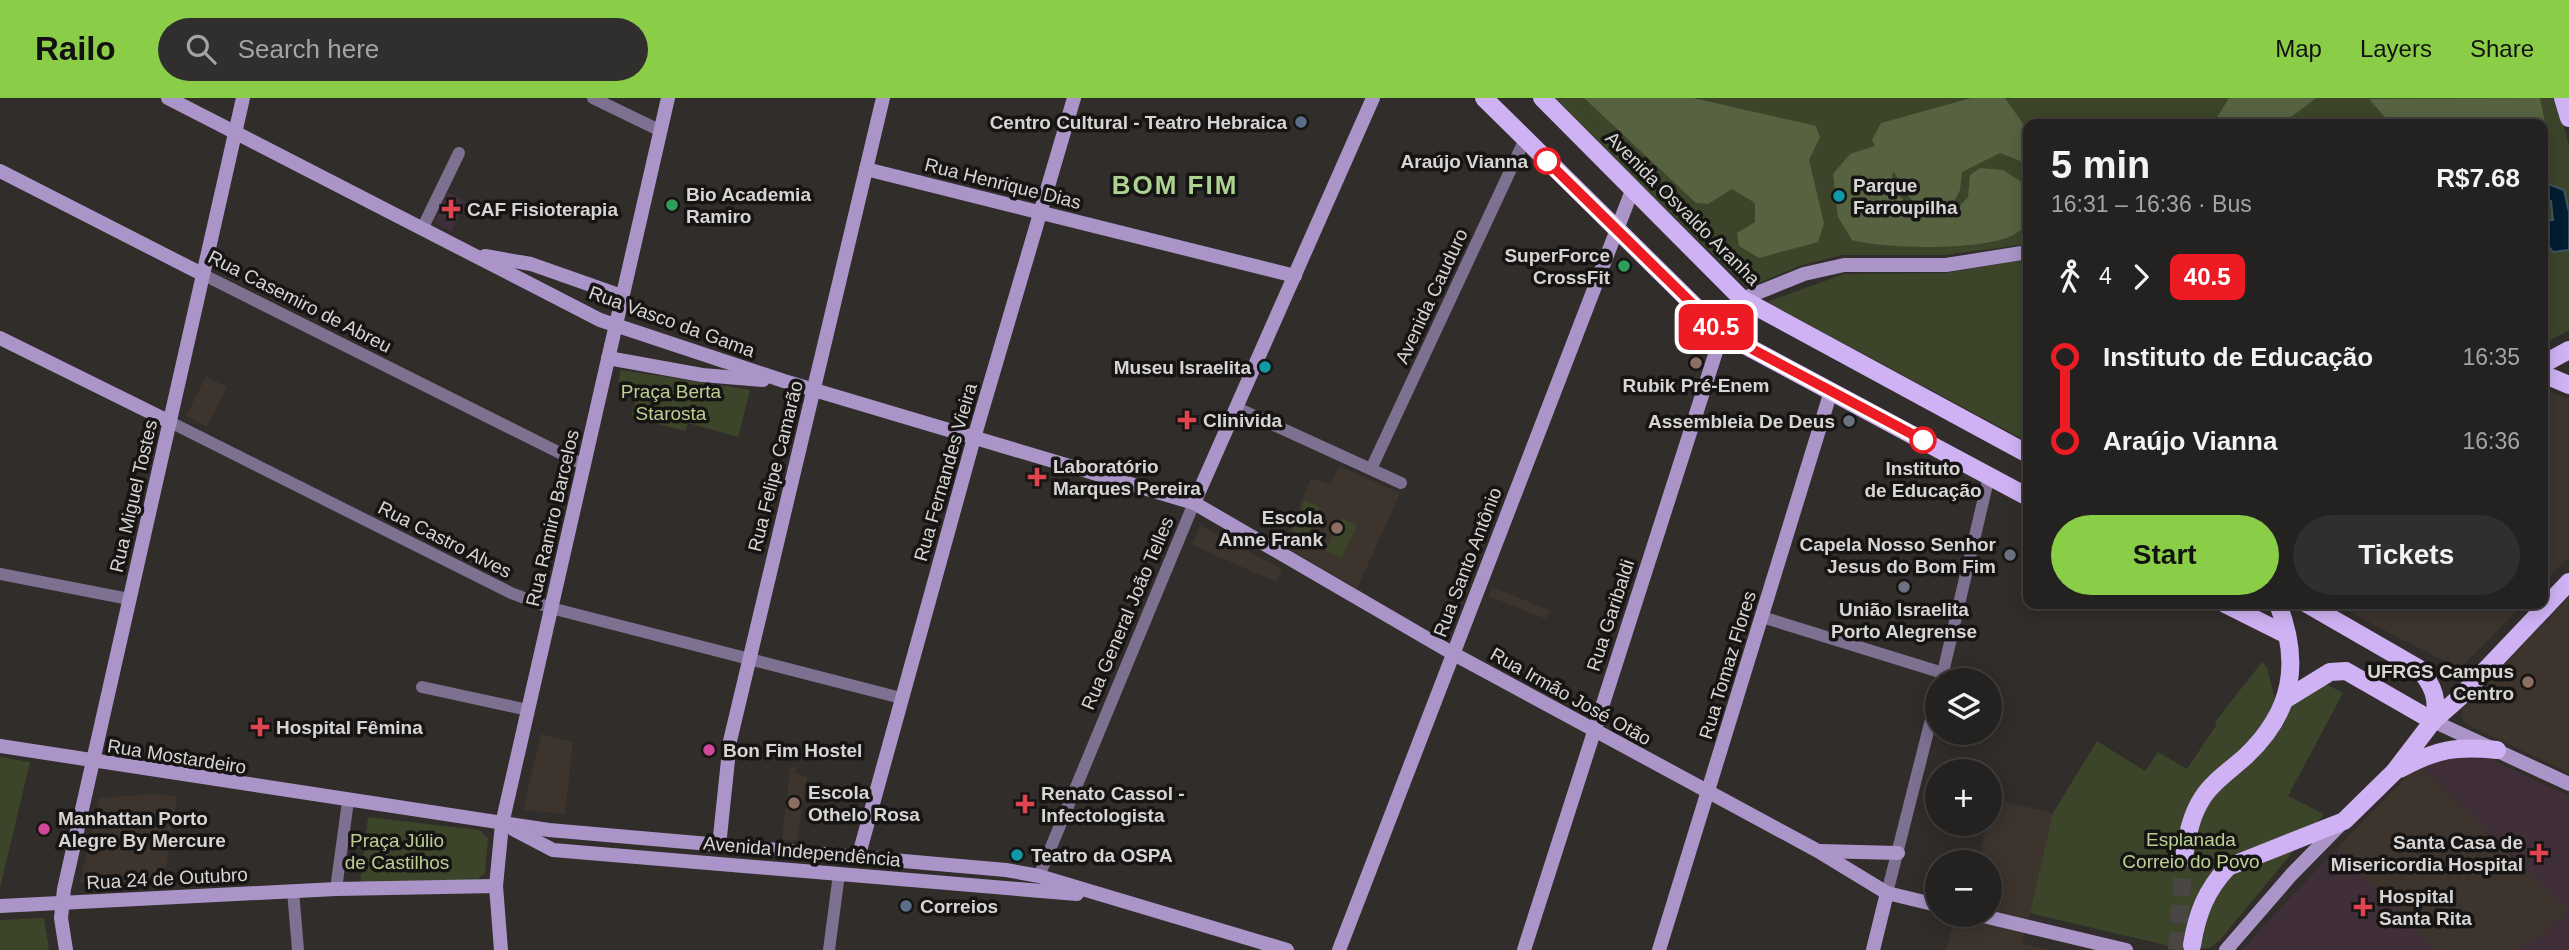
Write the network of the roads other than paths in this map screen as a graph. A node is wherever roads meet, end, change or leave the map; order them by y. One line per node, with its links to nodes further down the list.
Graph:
1 (168, 98): 13 (street, Rua Vasco da Gama)
2 (243, 98): 13 (street, Rua Miguel Tostes)
3 (593, 98): 12 (street)
4 (668, 98): 12 (street, Rua Ramiro Barcelos)
5 (883, 98): 16 (street, Rua Felipe Camarão)
6 (1074, 98): 19 (street, Rua Fernandes Vieira)
7 (1373, 98): 25 (street, Rua General João Telles)
8 (1484, 98): 14 (main road)
9 (1542, 98): 18 (main road, Avenida Osvaldo Aranha)
10 (2563, 98): 11 (main road)
11 (2569, 118)
12 (661, 131): 27 (street, Rua Ramiro Barcelos)
13 (234, 133): 20 (street, Rua Vasco da Gama); 24 (street, Rua Miguel Tostes)
14 (1525, 139): 21 (main road); 43 (street, Avenida Cauduro)
15 (459, 153): 20 (street)
16 (866, 169): 19 (street, Rua Henrique Dias); 36 (street, Rua Felipe Camarão)
17 (0, 171): 24 (street, Rua Casemiro de Abreu)
18 (1633, 188): 21 (street, Rua Santo Antônio); 26 (main road, Avenida Osvaldo Aranha)
19 (1039, 212): 25 (street, Rua Henrique Dias); 40 (street, Rua Fernandes Vieira)
20 (422, 229): 22 (street, Rua Vasco da Gama)
21 (1617, 230): 28 (main road); 59 (street, Rua Santo Antônio)
22 (467, 252): 27 (street); 34 (street, Rua Vasco da Gama)
23 (2023, 252): 26 (street)
24 (202, 274): 39 (street, Rua Miguel Tostes); 42 (street, Rua Casemiro de Abreu)
25 (1295, 276): 38 (street, Rua General João Telles)
26 (1742, 299): 28 (street, Rua Garibaldi); 41 (main road, Avenida Osvaldo Aranha)
27 (622, 300): 31 (street, Rua Ramiro Barcelos, bridge)
28 (1722, 333): 37 (main road); 68 (street, Rua Garibaldi)
29 (0, 338): 39 (street, Rua Castro Alves)
30 (2569, 350): 32 (main road)
31 (610, 352): 34 (street); 42 (street, Rua Ramiro Barcelos)
32 (2548, 361)
33 (2548, 376): 35 (main road)
34 (784, 381): 36 (street, Rua Vasco da Gama)
35 (2569, 384)
36 (814, 390): 40 (street, Rua Vasco da Gama); 60 (street, Rua Felipe Camarão)
37 (1831, 391): 44 (main road); 57 (street, Rua Tomaz Flores)
38 (1237, 408): 43 (street); 47 (street, Rua General João Telles)
39 (170, 422): 50 (street, Rua Miguel Tostes); 52 (street, Rua Castro Alves)
40 (974, 438): 47 (street, Rua Vasco da Gama); 64 (street, Rua Fernandes Vieira)
41 (2023, 451)
42 (584, 465): 52 (street, Rua Ramiro Barcelos)
43 (1371, 470): 45 (street)
44 (1989, 476): 46 (main road); 61 (street)
45 (1401, 483)
46 (2023, 494)
47 (1194, 503): 59 (street, Rua Irmão José Otão); 86 (street, Rua General João Telles)
48 (0, 574): 50 (street)
49 (2569, 582): 51 (main road)
50 (129, 599): 72 (street, Rua Miguel Tostes)
51 (2548, 604)
52 (551, 608): 60 (street, Rua Castro Alves); 66 (street, Rua Ramiro Barcelos)
53 (2235, 609): 58 (main road)
54 (2279, 609): 58 (main road)
55 (2316, 609): 67 (main road)
56 (2543, 609): 67 (main road)
57 (1762, 617): 62 (street); 75 (street, Rua Tomaz Flores)
58 (2287, 635): 65 (main road)
59 (1452, 653): 68 (street, Rua Irmão José Otão); 104 (street, Rua Santo Antônio)
60 (749, 660): 64 (street, Rua Castro Alves); 80 (street, Rua Felipe Camarão)
61 (1944, 668)
62 (1925, 671)
63 (422, 687): 66 (street)
64 (901, 698): 83 (street, Rua Fernandes Vieira)
65 (2286, 699): 67 (main road); 84 (main road)
66 (528, 710): 79 (street, Rua Ramiro Barcelos)
67 (2433, 721): 71 (street); 73 (main road)
68 (1594, 729): 75 (street, Rua Irmão José Otão); 105 (street, Rua Garibaldi)
69 (1925, 744): 82 (street)
70 (0, 746): 72 (street, Rua Mostardeiro)
71 (2497, 750): 73 (main road); 74 (street)
72 (90, 762): 76 (street, Rua Mostardeiro); 94 (street, Rua Miguel Tostes)
73 (2394, 772): 78 (main road)
74 (2569, 784)
75 (1707, 793): 81 (street, Rua Irmão José Otão); 106 (street, Rua Tomaz Flores)
76 (348, 801): 77 (street, Avenida Independência); 89 (street)
77 (482, 821): 79 (street, Avenida Independência); 87 (street)
78 (2344, 821): 98 (main road); 109 (street)
79 (502, 824): 80 (street, Avenida Independência); 85 (street, Avenida Independência); 88 (street, Rua Ramiro Barcelos)
80 (719, 846): 83 (street, Avenida Independência)
81 (1818, 851): 82 (street); 91 (street, Rua Irmão José Otão)
82 (1898, 853): 91 (street)
83 (858, 858): 86 (street, Avenida Independência)
84 (2184, 858)
85 (839, 874): 92 (street, Avenida Independência); 102 (street)
86 (1039, 876): 92 (street, Avenida Independência)
87 (479, 886): 88 (street); 89 (street)
88 (496, 886): 101 (street, Rua Ramiro Barcelos)
89 (336, 889): 90 (street, Rua 24 de Outubro)
90 (293, 891): 94 (street, Rua 24 de Outubro); 100 (street)
91 (1887, 893): 93 (street, Rua Irmão José Otão); 107 (street)
92 (1104, 897): 103 (street, Avenida Independência)
93 (1925, 902)
94 (62, 903): 95 (street, Rua 24 de Outubro); 99 (street, Rua Miguel Tostes)
95 (0, 906)
96 (2002, 922): 97 (street)
97 (2085, 945): 108 (street)
98 (2192, 945)
99 (66, 950)
100 (298, 950)
101 (501, 950)
102 (829, 950)
103 (1287, 950)
104 (1339, 950)
105 (1524, 950)
106 (1659, 950)
107 (1873, 950)
108 (2126, 950)
109 (2226, 950)

